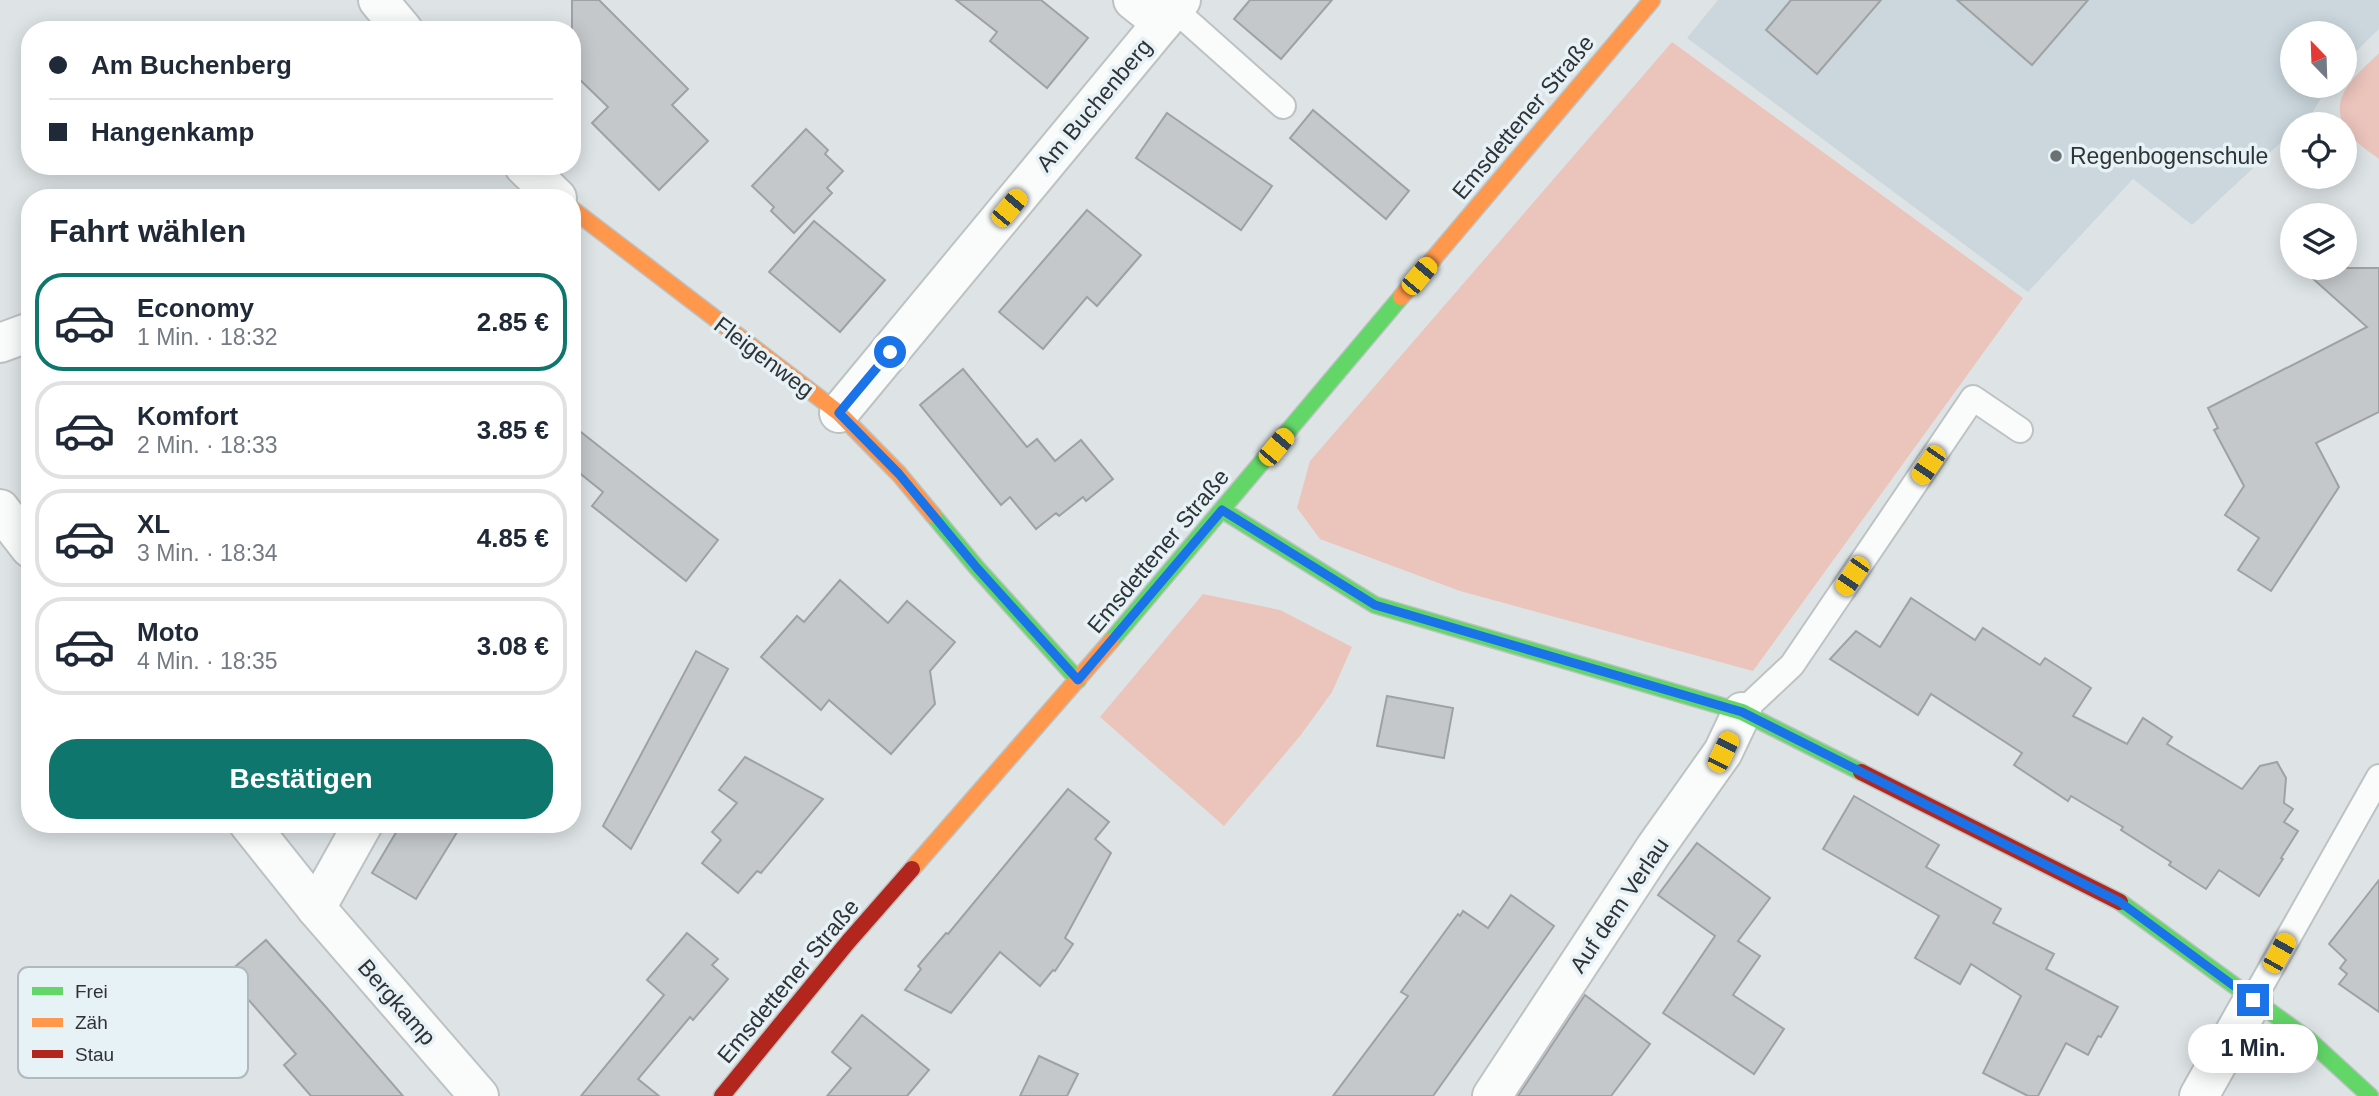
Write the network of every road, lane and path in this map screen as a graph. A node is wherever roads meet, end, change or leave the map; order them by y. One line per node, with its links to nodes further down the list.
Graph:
1 (377, 0): 4 (street)
2 (1651, 0): 14 (street, Emsdettener Straße)
3 (1162, 8): 5 (lane); 11 (street, Am Buchenberg)
4 (395, 21)
5 (1283, 106)
6 (533, 175): 7 (street)
7 (548, 189)
8 (581, 216): 11 (street, Fleigenweg)
9 (21, 335): 10 (street)
10 (0, 343)
11 (839, 413): 16 (street, Fleigenweg)
12 (2020, 430): 17 (lane)
13 (0, 509): 15 (street)
14 (1222, 510): 16 (street, Emsdettener Straße); 17 (street)
15 (21, 536)
16 (1078, 680): 24 (street, Emsdettener Straße)
17 (1742, 712): 22 (street); 25 (street, Auf dem Verlau)
18 (2379, 777): 22 (lane)
19 (255, 833): 21 (street, Bergkamp)
20 (358, 833): 21 (street)
21 (316, 908): 23 (street, Bergkamp)
22 (2253, 1000): 26 (street); 27 (street)
23 (479, 1096)
24 (723, 1096)
25 (1492, 1096)
26 (2199, 1096)
27 (2370, 1096)

